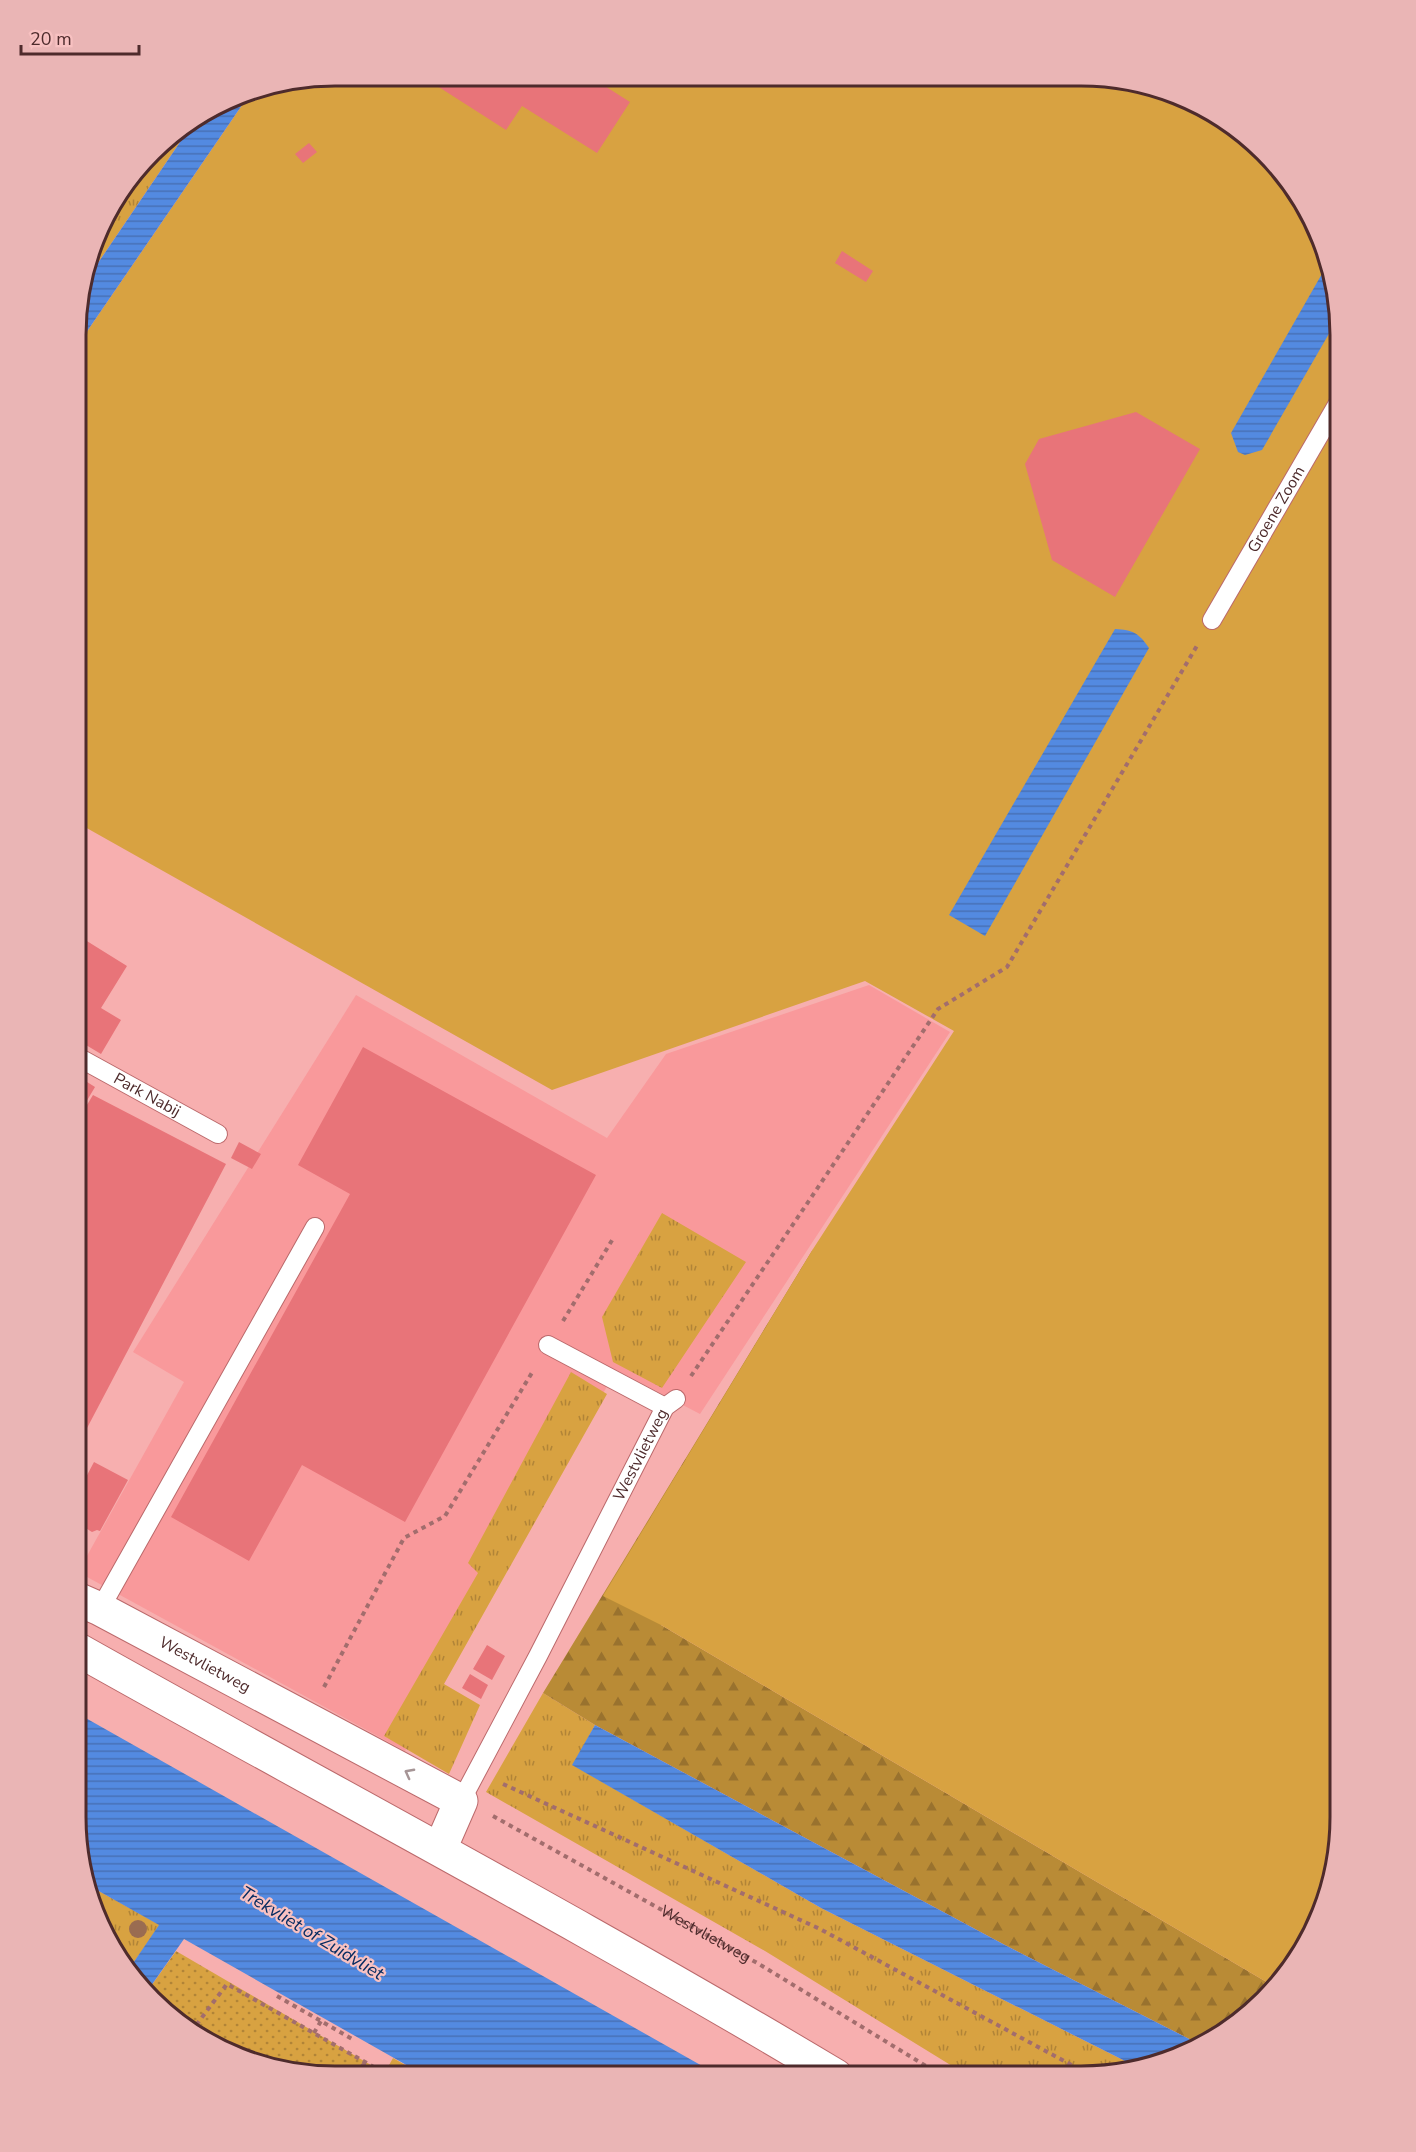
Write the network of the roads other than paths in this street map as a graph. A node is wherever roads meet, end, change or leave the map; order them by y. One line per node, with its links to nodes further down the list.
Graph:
1 (1330, 417): 2 (lane, Groene Zoom)
2 (1212, 620)
3 (86, 1061): 4 (lane, Park Nabij)
4 (218, 1134)
5 (315, 1227): 7 (lane)
6 (549, 1345): 9 (lane, Westvlietweg)
7 (88, 1603): 9 (street, Westvlietweg, one-way to 7)
8 (86, 1654): 10 (street)
9 (461, 1801): 10 (street, Westvlietweg)
10 (440, 1849): 11 (street)
11 (819, 2066)

